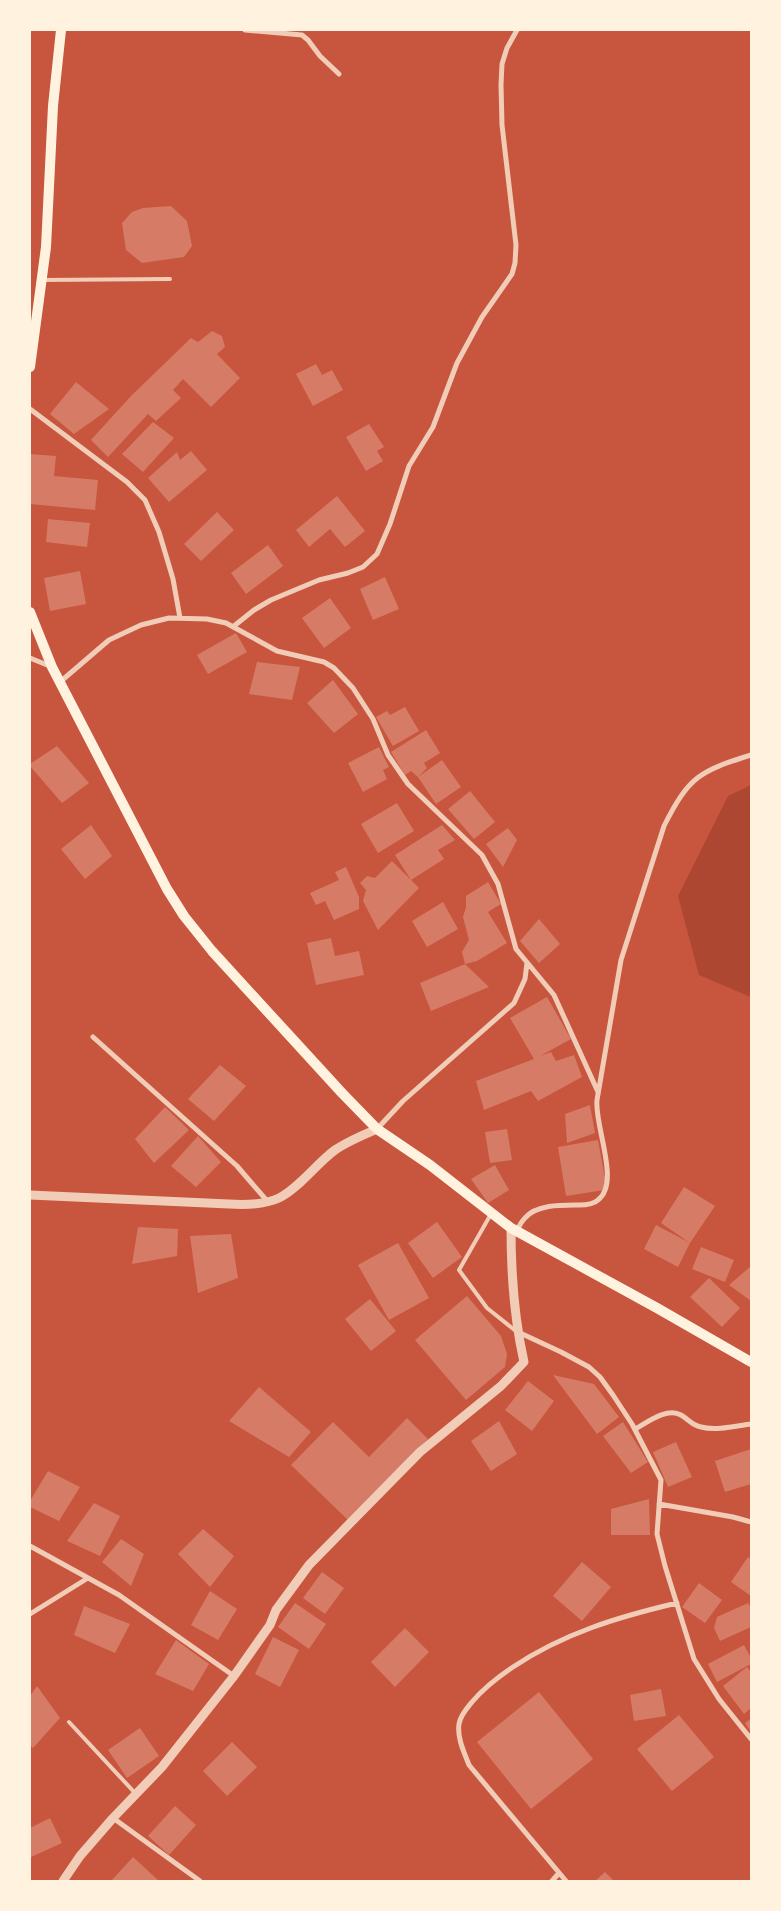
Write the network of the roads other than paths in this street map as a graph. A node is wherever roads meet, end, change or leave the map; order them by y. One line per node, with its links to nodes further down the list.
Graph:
1 (61, 30): 6 (main road)
2 (245, 30): 4 (street)
3 (517, 30): 11 (street)
4 (339, 74)
5 (170, 279): 6 (lane)
6 (42, 280): 7 (main road)
7 (30, 367)
8 (30, 409): 10 (street)
9 (30, 612): 13 (main road)
10 (180, 618): 11 (street); 14 (street)
11 (234, 626): 16 (street)
12 (30, 658): 13 (street)
13 (52, 667): 14 (main road)
14 (60, 682): 19 (main road)
15 (751, 755): 18 (street)
16 (527, 963): 18 (street); 19 (street)
17 (93, 1037): 21 (street)
18 (598, 1092): 23 (street)
19 (377, 1129): 21 (street); 22 (main road)
20 (30, 1195): 21 (street)
21 (268, 1202)
22 (491, 1214): 23 (main road); 24 (lane)
23 (514, 1229): 24 (street); 25 (main road)
24 (517, 1332): 27 (street); 34 (street)
25 (751, 1362)
26 (751, 1424): 27 (street)
27 (635, 1429): 28 (street)
28 (659, 1504): 29 (street); 32 (street)
29 (751, 1522)
30 (30, 1546): 31 (street)
31 (88, 1578): 33 (street); 34 (street)
32 (677, 1603): 36 (street); 39 (street)
33 (30, 1614)
34 (234, 1676): 37 (street)
35 (69, 1722): 37 (lane)
36 (751, 1740)
37 (135, 1793): 38 (street)
38 (112, 1818): 40 (street); 41 (street)
39 (559, 1873): 42 (street); 43 (street)
40 (63, 1881)
41 (200, 1881)
42 (552, 1881)
43 (566, 1881)

